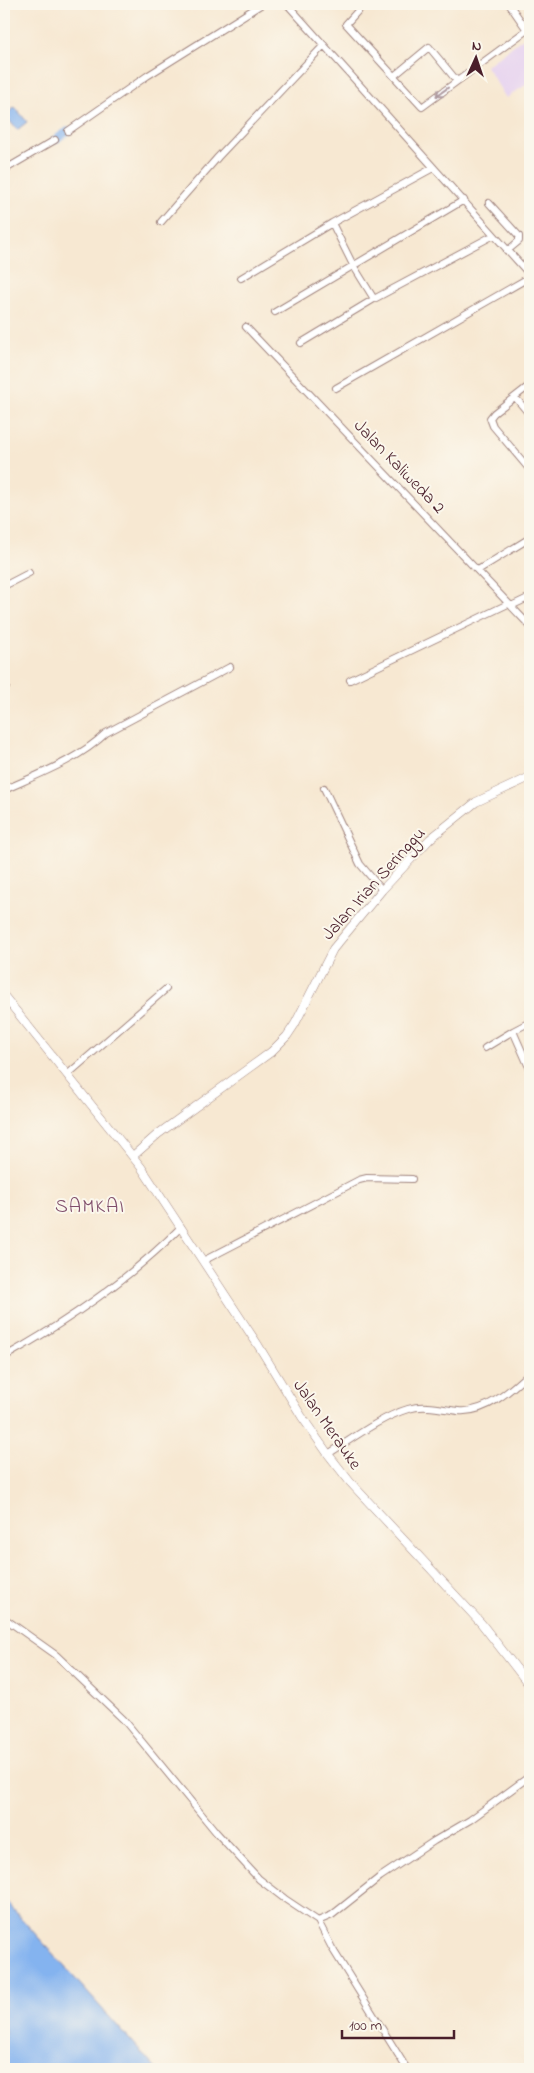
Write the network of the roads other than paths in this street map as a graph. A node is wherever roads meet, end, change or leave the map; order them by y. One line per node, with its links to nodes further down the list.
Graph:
1 (262, 4): 8 (street)
2 (287, 4): 5 (street)
3 (364, 4): 6 (street)
4 (510, 4): 7 (street)
5 (324, 45): 10 (street); 14 (street)
6 (394, 76): 7 (street, one-way to 6); 7 (street)
7 (457, 81)
8 (68, 131)
9 (55, 140): 11 (street)
10 (433, 168): 12 (street); 15 (street)
11 (4, 170)
12 (464, 200): 16 (street); 18 (street)
13 (489, 203): 17 (street)
14 (161, 222)
15 (332, 223): 18 (street); 20 (street)
16 (494, 235): 17 (street); 21 (street)
17 (508, 250): 19 (street)
18 (353, 265): 21 (street); 22 (street)
19 (530, 276): 26 (street)
20 (241, 278)
21 (374, 299): 24 (street)
22 (275, 312)
23 (246, 327): 31 (street, Jalan Kaliweda 2)
24 (301, 343)
25 (530, 385): 27 (street)
26 (336, 388)
27 (515, 397): 28 (street); 29 (street)
28 (530, 415)
29 (530, 470)
30 (530, 538): 31 (street)
31 (478, 570): 35 (street, Jalan Kaliweda 2)
32 (29, 574): 33 (street)
33 (4, 586)
34 (530, 597): 35 (street)
35 (509, 605): 36 (street, Jalan Kaliweda 2); 38 (street)
36 (530, 626)
37 (230, 667): 41 (street)
38 (350, 680)
39 (530, 777): 42 (street, Jalan Irian Seringgu)
40 (324, 788): 42 (street)
41 (4, 790)
42 (382, 890): 50 (street, Jalan Irian Seringgu)
43 (166, 989): 49 (street)
44 (4, 996): 49 (street, Jalan Merauke)
45 (530, 1022): 46 (street)
46 (513, 1031): 47 (street); 48 (street)
47 (485, 1048)
48 (528, 1065)
49 (68, 1075): 50 (street, Jalan Merauke)
50 (133, 1156): 52 (street, Jalan Merauke)
51 (412, 1179): 53 (street)
52 (181, 1228): 53 (street, Jalan Merauke); 54 (street)
53 (203, 1261): 56 (street, Jalan Merauke)
54 (4, 1357)
55 (530, 1372): 56 (street)
56 (328, 1454): 58 (street, Jalan Merauke)
57 (4, 1618): 60 (street)
58 (530, 1686)
59 (530, 1776): 60 (street)
60 (318, 1921): 61 (street)
61 (407, 2069)

